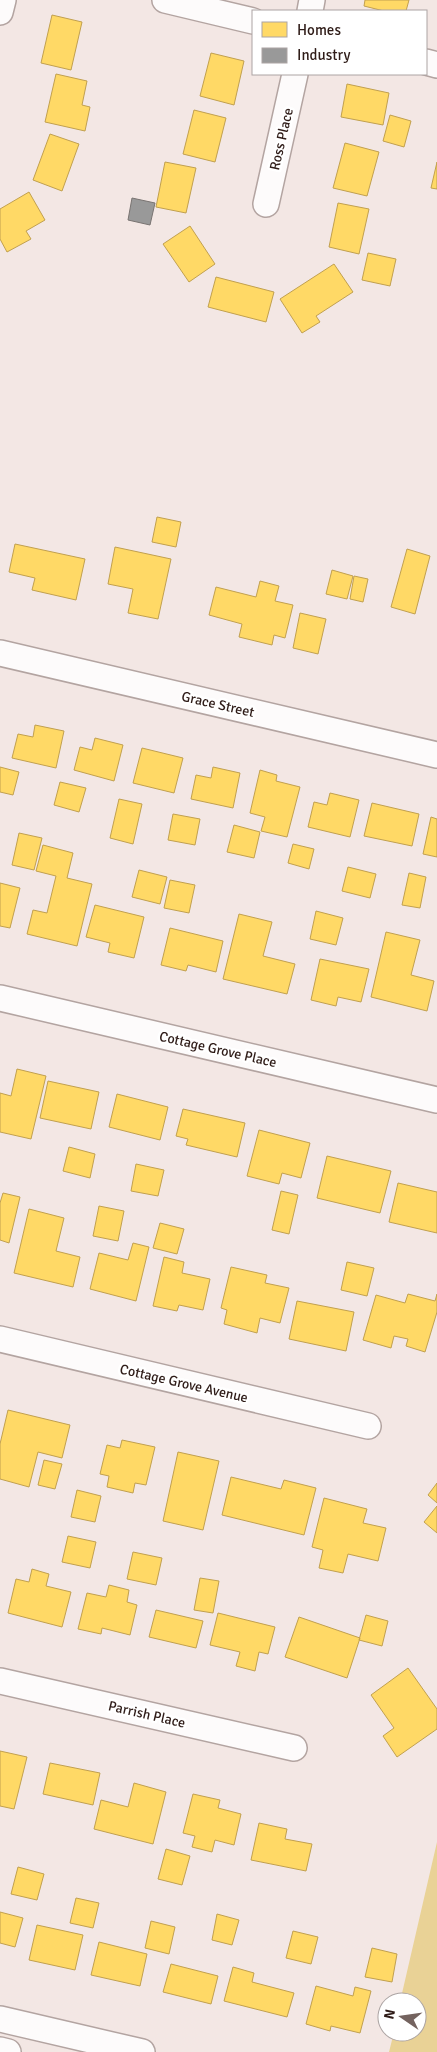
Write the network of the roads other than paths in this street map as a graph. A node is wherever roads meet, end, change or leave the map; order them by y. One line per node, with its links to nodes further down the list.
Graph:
1 (3, 0): 3 (street)
2 (165, 0): 4 (street)
3 (0, 12)
4 (252, 21)
5 (295, 75): 6 (street, Ross Place)
6 (266, 204)
7 (0, 652): 8 (street, Grace Street)
8 (437, 755)
9 (0, 998): 10 (street, Cottage Grove Place)
10 (437, 1100)
11 (0, 1339): 12 (street, Cottage Grove Avenue)
12 (368, 1426)
13 (0, 1681): 14 (street, Parrish Place)
14 (294, 1748)
15 (0, 2019): 18 (street)
16 (0, 2050): 17 (street)
17 (8, 2052)
18 (142, 2052)

